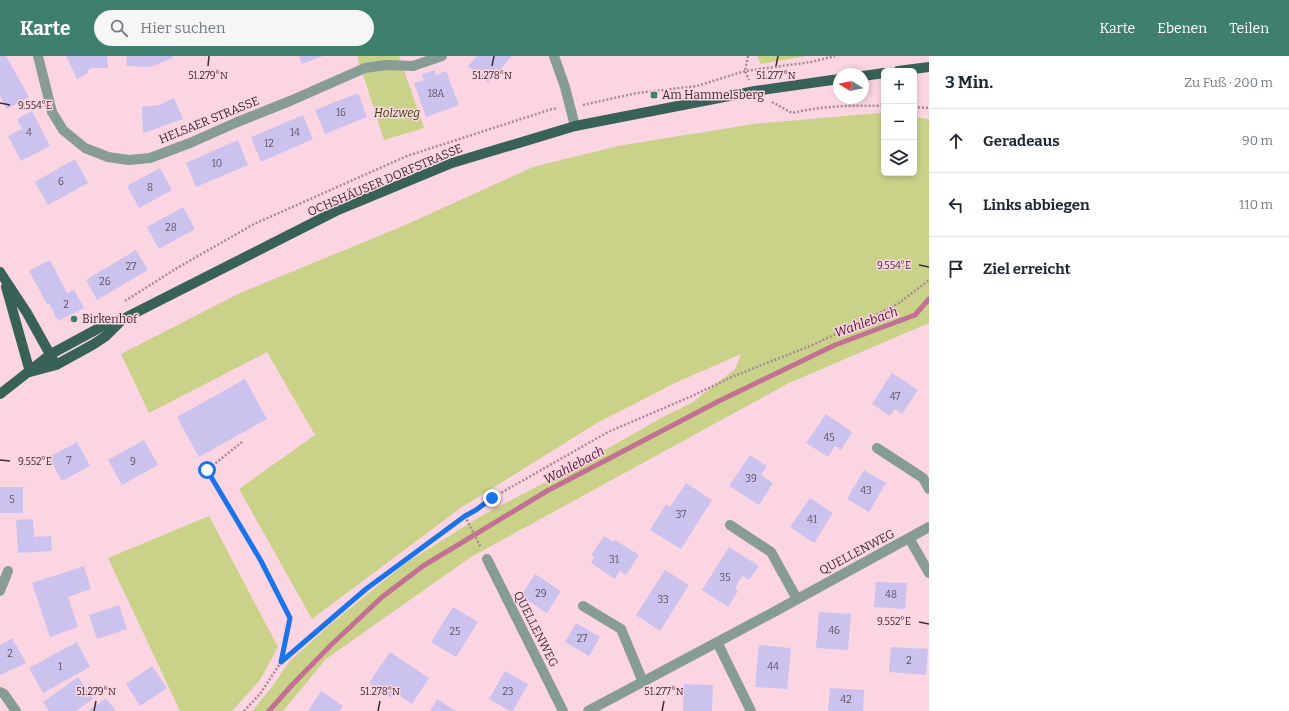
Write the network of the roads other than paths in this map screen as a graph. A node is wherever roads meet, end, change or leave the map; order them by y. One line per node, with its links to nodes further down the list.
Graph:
1 (38, 56): 2 (street, HELSAER STRASSE)
2 (442, 56)
3 (554, 56): 9 (street)
4 (929, 67): 5 (main road)
5 (917, 69)
6 (881, 73): 7 (main road)
7 (869, 75)
8 (833, 80): 9 (main road, OCHSHÄUSER DORFSTRASSE)
9 (575, 126): 11 (main road, OCHSHÄUSER DORFSTRASSE)
10 (2, 275): 12 (main road); 14 (main road)
11 (123, 319): 12 (main road, OCHSHÄUSER DORFSTRASSE); 13 (main road, OCHSHÄUSER DORFSTRASSE)
12 (51, 354): 13 (main road); 14 (main road, OCHSHÄUSER DORFSTRASSE)
13 (56, 365): 14 (main road, OCHSHÄUSER DORFSTRASSE)
14 (30, 372): 15 (main road, OCHSHÄUSER DORFSTRASSE)
15 (0, 394)
16 (877, 448): 17 (street)
17 (929, 488)
18 (730, 525): 25 (street)
19 (929, 527): 20 (street, QUELLENWEG)
20 (909, 538): 23 (street); 25 (street, QUELLENWEG)
21 (487, 559): 31 (street, QUELLENWEG)
22 (8, 571): 24 (street)
23 (929, 573)
24 (0, 591)
25 (796, 600): 27 (street, QUELLENWEG)
26 (583, 606): 28 (street)
27 (717, 642): 28 (street, QUELLENWEG); 33 (street)
28 (643, 682): 32 (street, QUELLENWEG)
29 (0, 692): 30 (street)
30 (16, 711)
31 (563, 711)
32 (588, 711)
33 (751, 711)

